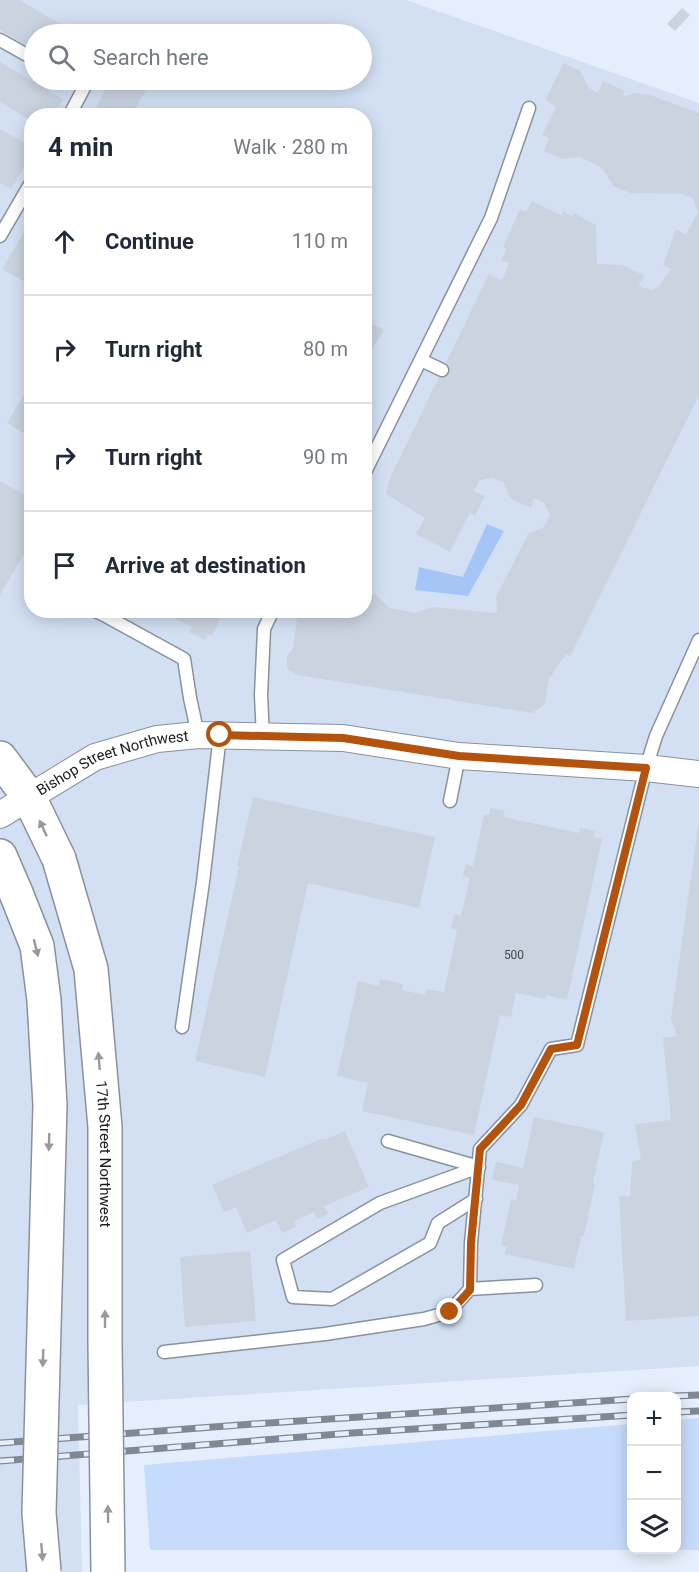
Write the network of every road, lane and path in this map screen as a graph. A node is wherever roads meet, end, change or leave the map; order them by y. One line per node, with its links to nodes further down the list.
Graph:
1 (0, 39): 2 (lane)
2 (24, 52)
3 (83, 90): 4 (lane)
4 (73, 108)
5 (529, 108): 8 (lane)
6 (24, 195): 7 (lane)
7 (0, 236)
8 (421, 360): 9 (lane); 10 (lane)
9 (442, 370)
10 (372, 458)
11 (109, 618): 14 (lane)
12 (269, 618): 15 (lane)
13 (699, 640): 18 (lane)
14 (209, 735): 15 (street, Bishop Street Northwest); 20 (street, Bishop Street Northwest); 24 (lane)
15 (262, 737): 16 (street, Bishop Street Northwest)
16 (459, 756): 18 (street, Bishop Street Northwest); 21 (lane)
17 (0, 758): 20 (main road, 17th Street Northwest)
18 (646, 768): 19 (street, Bishop Street Northwest); 26 (lane)
19 (699, 774)
20 (29, 797): 22 (street, Bishop Street Northwest); 32 (main road, 17th Street Northwest, one-way to 20, bridge)
21 (450, 801)
22 (0, 815)
23 (0, 856): 31 (main road, one-way to 31, bridge)
24 (182, 1027)
25 (388, 1141): 26 (lane)
26 (479, 1167): 27 (lane); 27 (lane)
27 (476, 1199): 29 (lane)
28 (536, 1285): 29 (lane)
29 (470, 1290): 30 (lane)
30 (164, 1352)
31 (44, 1572)
32 (108, 1572)

